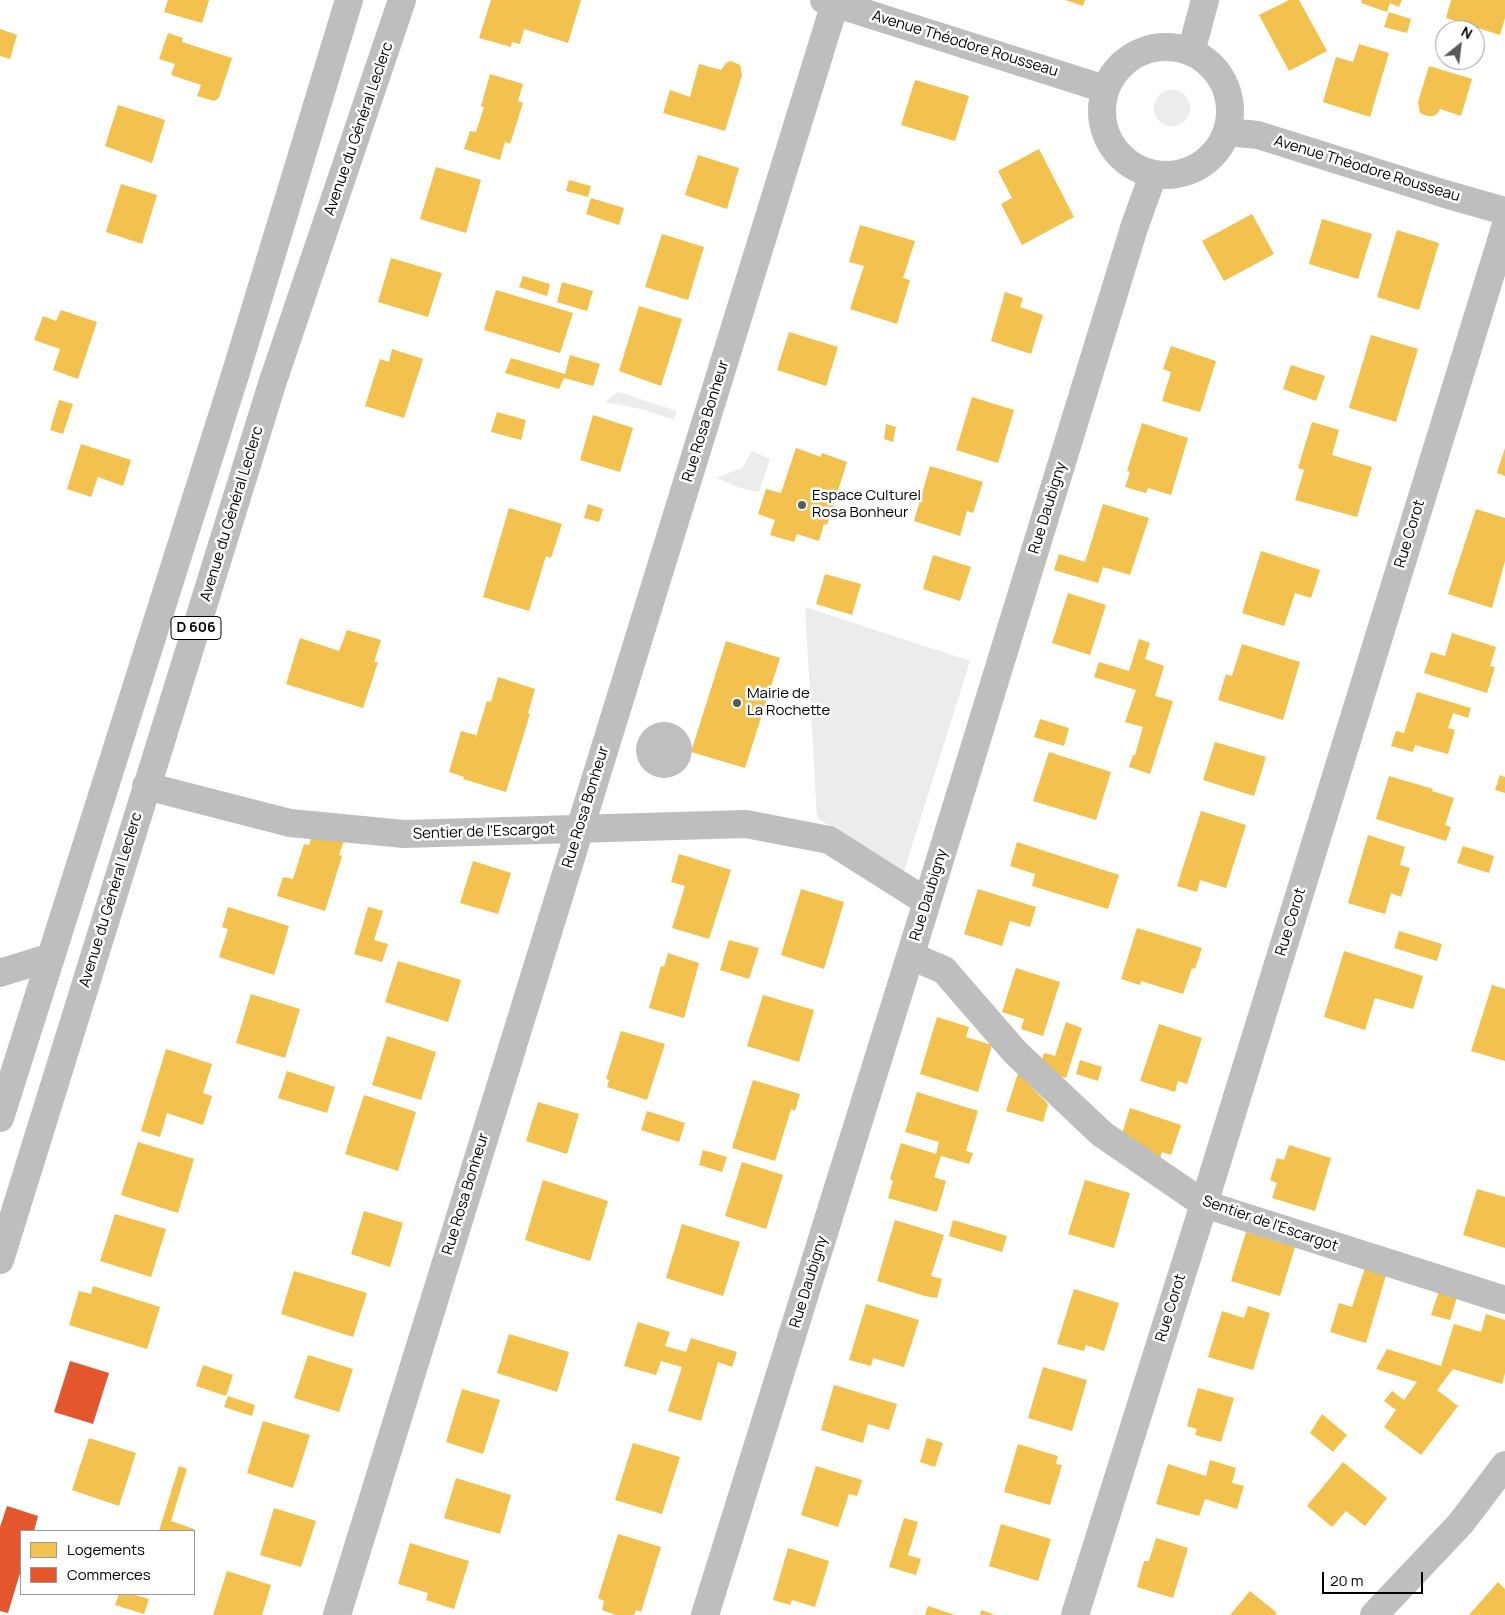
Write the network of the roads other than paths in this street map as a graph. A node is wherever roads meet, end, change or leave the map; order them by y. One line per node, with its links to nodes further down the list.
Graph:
1 (349, 0): 15 (street, D 606)
2 (402, 0): 11 (street, Avenue du Général Leclerc / D 606)
3 (1206, 0): 5 (street)
4 (831, 1): 6 (street, Avenue Théodore Rousseau); 12 (street, Rue Rosa Bonheur)
5 (1192, 52): 6 (street); 7 (street)
6 (1105, 89): 8 (street)
7 (1227, 132): 8 (street); 9 (street, Avenue Théodore Rousseau)
8 (1153, 175): 13 (street, Rue Daubigny)
9 (1505, 211)
10 (1505, 228): 18 (street, Rue Corot)
11 (146, 786): 12 (street, Sentier de l'Escargot); 19 (street, Avenue du Général Leclerc / D 606)
12 (579, 829): 13 (street, Sentier de l'Escargot); 22 (street, Rue Rosa Bonheur)
13 (927, 902): 14 (street, Rue Daubigny)
14 (911, 956): 18 (street, Sentier de l'Escargot); 23 (street, Rue Daubigny)
15 (51, 957): 16 (street); 17 (street, D 606)
16 (0, 973)
17 (0, 1118)
18 (1204, 1204): 20 (street, Sentier de l'Escargot); 24 (street, Rue Corot)
19 (0, 1260)
20 (1505, 1300)
21 (1505, 1466): 25 (street)
22 (337, 1615)
23 (705, 1615)
24 (1075, 1615)
25 (1374, 1615)

